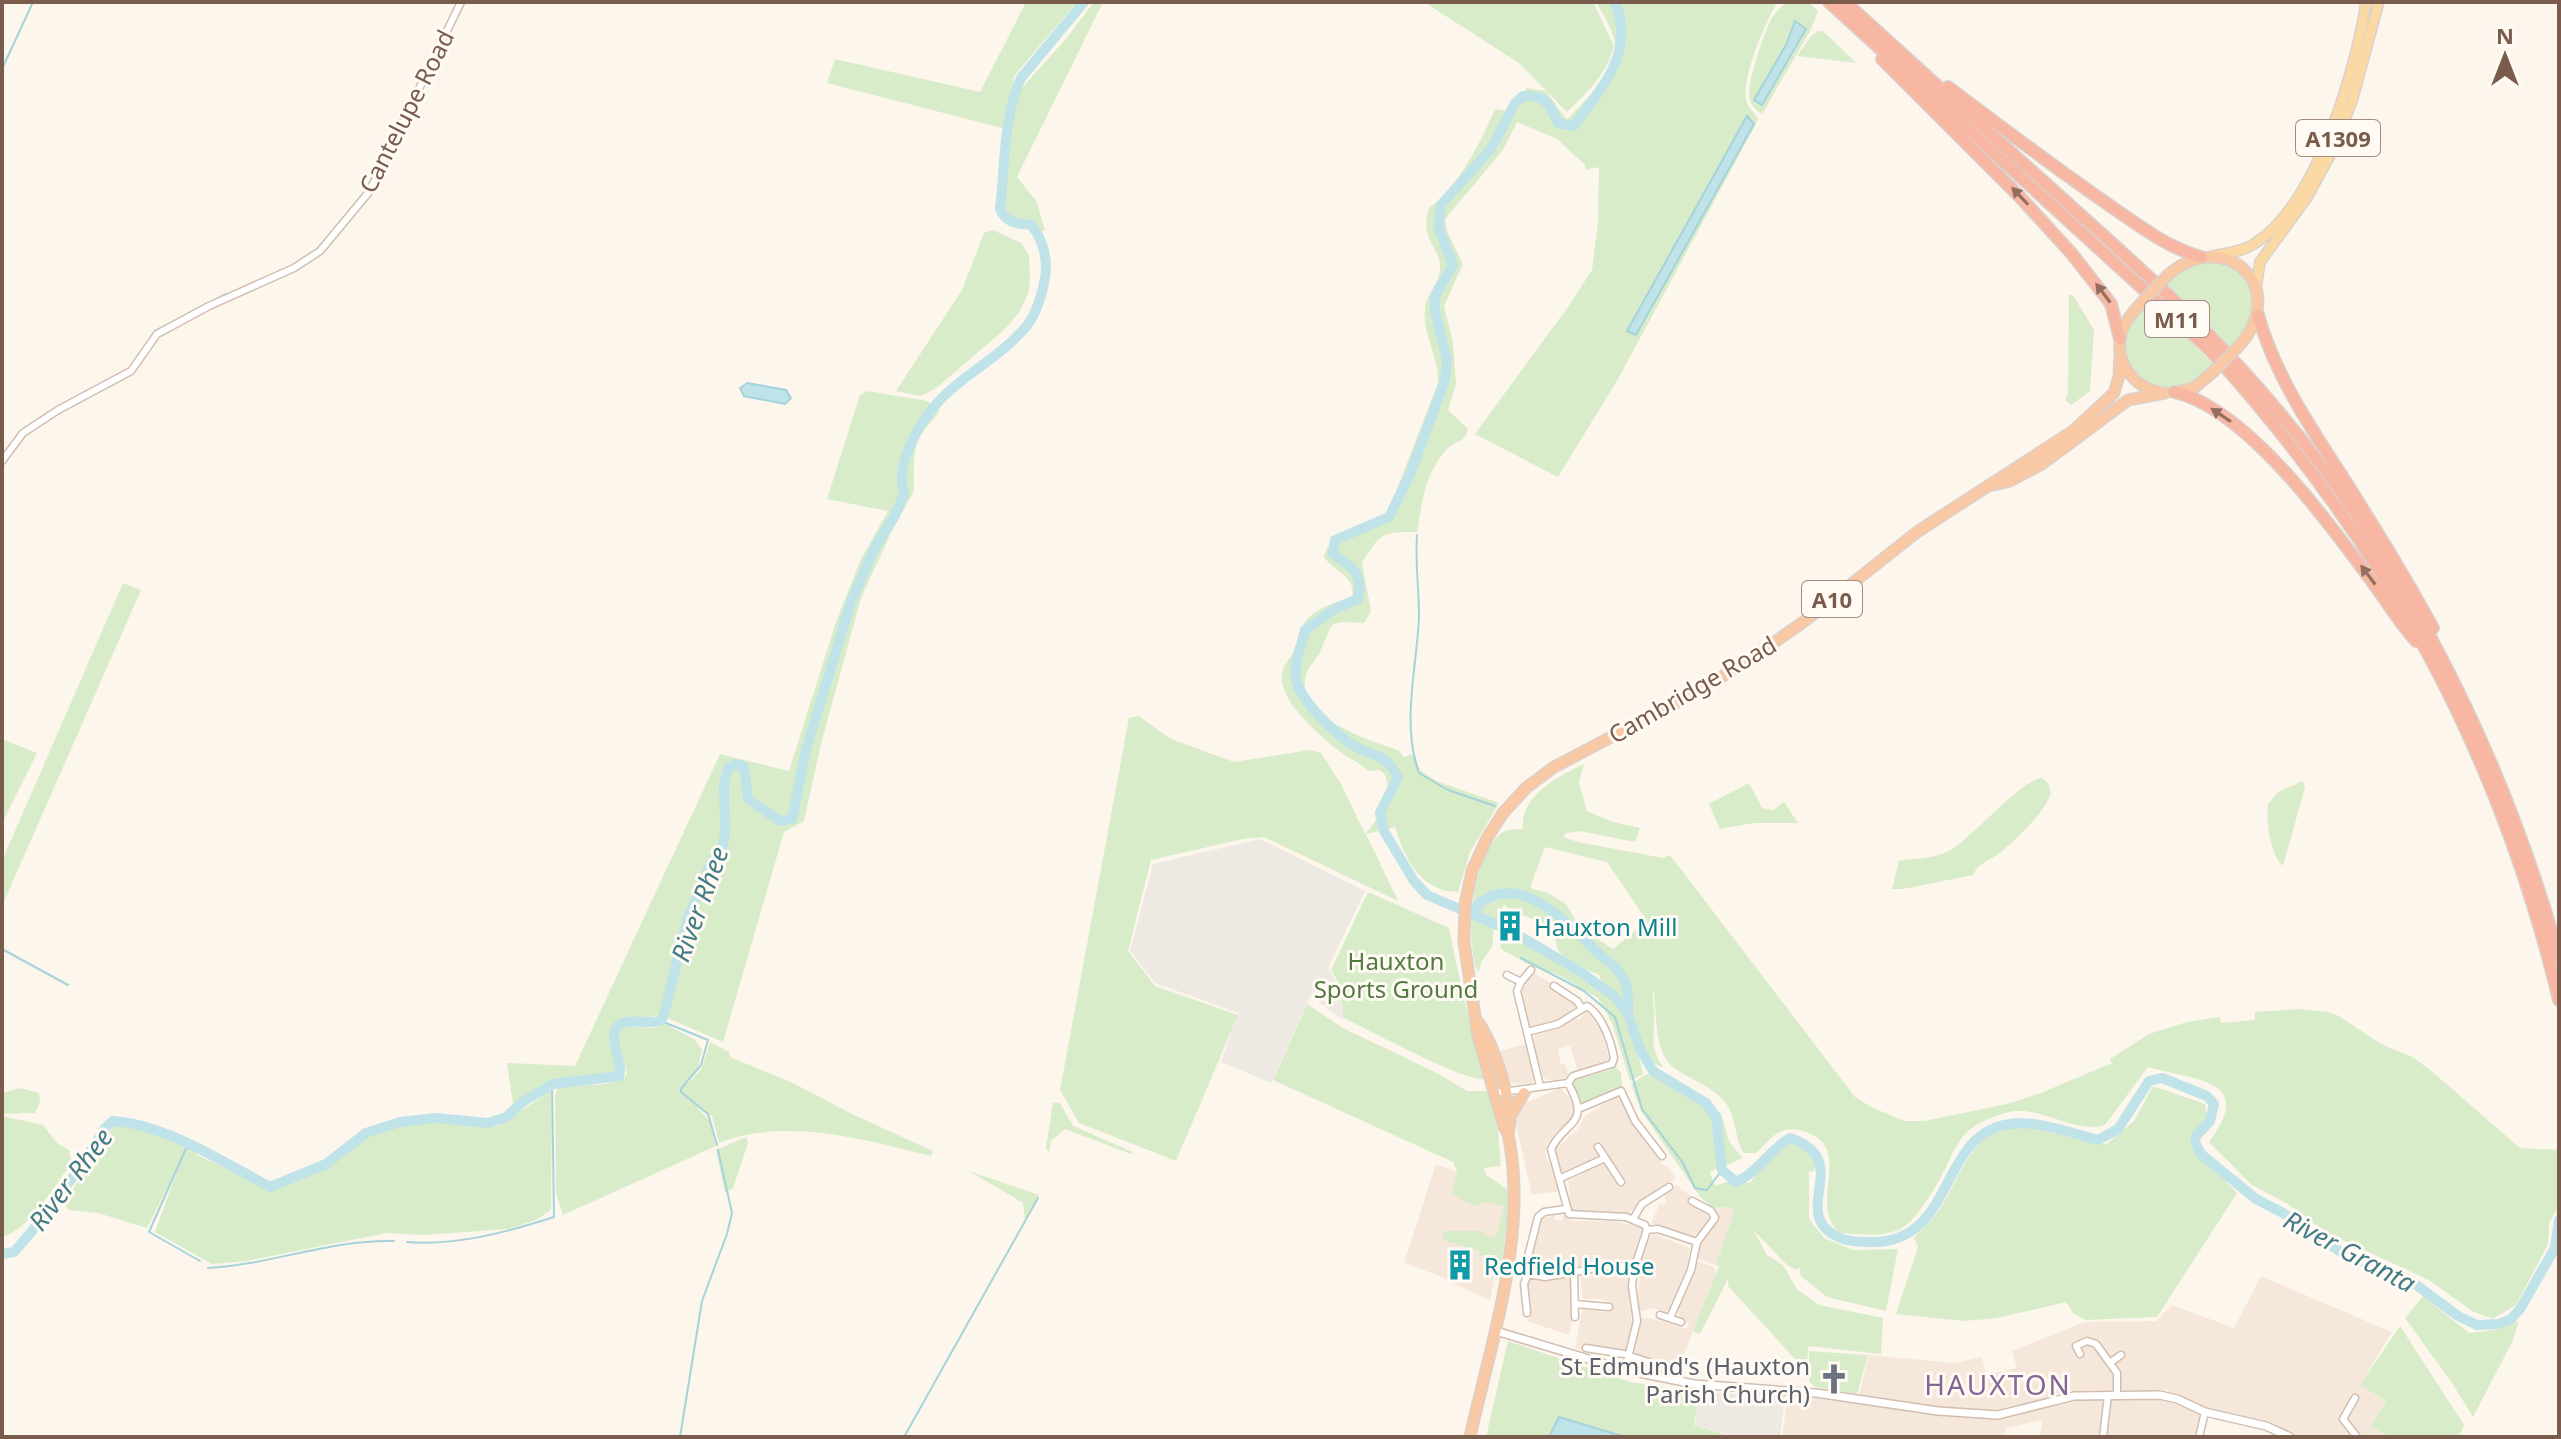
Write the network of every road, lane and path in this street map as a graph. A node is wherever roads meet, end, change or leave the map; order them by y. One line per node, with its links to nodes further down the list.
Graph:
1 (461, 2): 14 (street, Cantelupe Road)
2 (1829, 2): 6 (highway, M11)
3 (1845, 2): 7 (highway, M11)
4 (2367, 2): 8 (main road, A1309)
5 (2379, 2): 9 (main road, A1309)
6 (1862, 32): 11 (highway, M11, one-way to 6); 16 (highway, M11)
7 (1902, 54): 8 (highway, M11); 17 (highway, M11)
8 (2206, 256): 9 (highway); 11 (highway, bridge)
9 (2256, 288): 10 (highway)
10 (2258, 315): 13 (highway, bridge); 17 (highway, M11)
11 (2120, 339): 12 (highway)
12 (2120, 355): 13 (highway); 15 (highway, Cambridge Road / A10)
13 (2170, 393): 15 (highway, Cambridge Road / A10); 16 (highway, M11, one-way to 13)
14 (2, 461)
15 (1992, 485): 29 (highway, Cambridge Road / A10)
16 (2432, 659): 23 (highway, M11)
17 (2453, 679): 18 (highway, M11)
18 (2559, 957)
19 (1531, 970): 21 (street)
20 (1507, 975): 21 (street)
21 (1521, 982): 25 (street)
22 (1554, 986): 24 (street)
23 (2559, 1000)
24 (1581, 1007): 25 (street); 26 (street)
25 (1527, 1032): 27 (street)
26 (1568, 1083): 27 (street); 30 (street)
27 (1540, 1086): 28 (street)
28 (1525, 1091): 29 (street); 31 (highway)
29 (1500, 1095): 31 (highway, A10); 32 (highway, A10)
30 (1578, 1109): 34 (street); 36 (street)
31 (1510, 1118): 32 (highway, A10)
32 (1508, 1134): 54 (highway, A10)
33 (1598, 1147): 35 (street)
34 (1662, 1156)
35 (1605, 1158): 36 (street); 37 (street)
36 (1561, 1178): 40 (street)
37 (1621, 1182)
38 (1669, 1187): 41 (street)
39 (1692, 1201): 43 (street)
40 (1566, 1209): 41 (street); 46 (street)
41 (1633, 1219): 42 (street)
42 (1647, 1230): 43 (street); 44 (street)
43 (1697, 1242): 52 (street)
44 (1634, 1269): 45 (street); 58 (street)
45 (1574, 1272): 46 (street); 47 (street)
46 (1528, 1274): 49 (street)
47 (1575, 1304): 48 (street); 51 (street)
48 (1609, 1307)
49 (1527, 1313)
50 (1660, 1315): 52 (street)
51 (1575, 1317)
52 (1670, 1318): 53 (street)
53 (1681, 1322)
54 (1496, 1331): 61 (street); 65 (highway, A10)
55 (1586, 1348): 58 (street)
56 (2080, 1354): 59 (street)
57 (2121, 1355): 59 (street)
58 (1630, 1356): 60 (street); 61 (street)
59 (2111, 1362): 62 (street)
60 (1675, 1368)
61 (1625, 1370): 62 (street)
62 (2113, 1395): 64 (street); 66 (street)
63 (2355, 1398): 69 (street)
64 (2205, 1412): 67 (street); 68 (street)
65 (1470, 1437)
66 (2103, 1437)
67 (2199, 1437)
68 (2290, 1437)
69 (2357, 1437)

